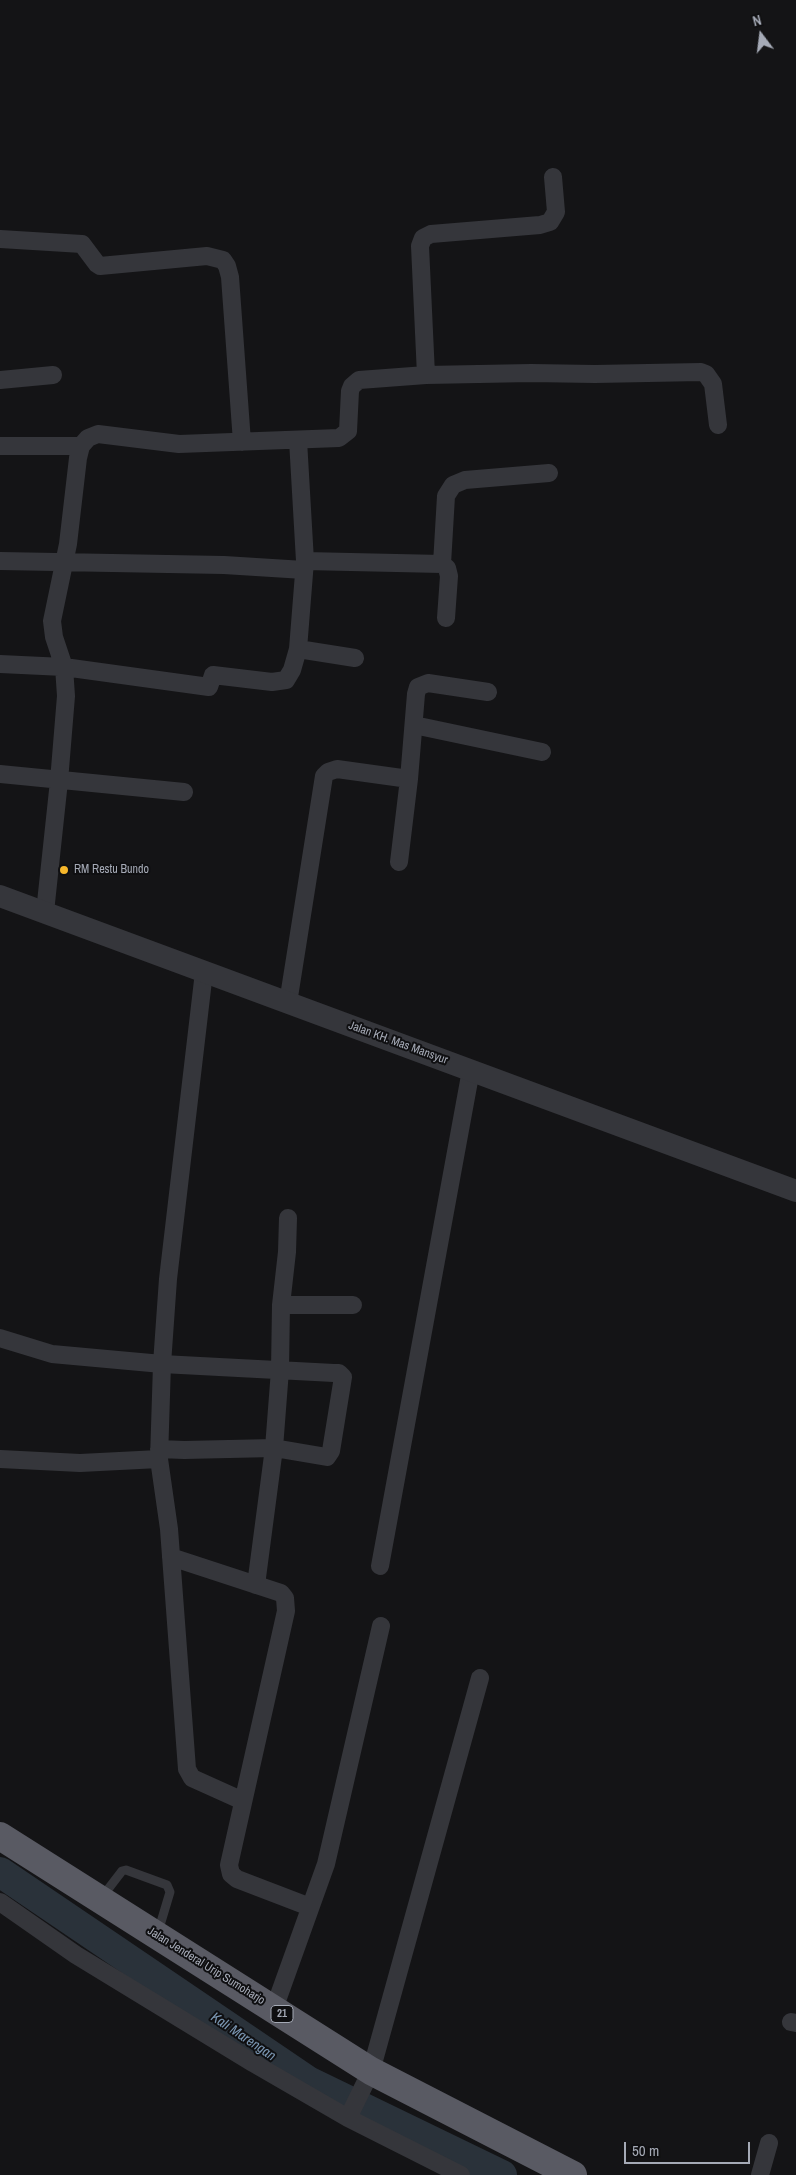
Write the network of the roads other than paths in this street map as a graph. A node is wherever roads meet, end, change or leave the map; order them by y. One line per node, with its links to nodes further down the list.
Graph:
1 (553, 177): 4 (street)
2 (0, 239): 8 (street)
3 (53, 375): 5 (street)
4 (426, 375): 6 (street); 7 (street)
5 (0, 380)
6 (718, 425)
7 (298, 440): 8 (street); 15 (street)
8 (242, 442): 10 (street)
9 (0, 446): 10 (street)
10 (81, 446): 13 (street)
11 (549, 473): 14 (street)
12 (0, 560): 13 (street)
13 (64, 562): 15 (street); 20 (street)
14 (442, 564): 15 (street); 16 (street)
15 (305, 565): 17 (street)
16 (446, 618)
17 (298, 648): 18 (street); 20 (street)
18 (355, 658)
19 (0, 664): 20 (street)
20 (64, 667): 26 (street)
21 (488, 692): 22 (street)
22 (414, 725): 23 (street); 25 (street)
23 (542, 752)
24 (0, 774): 26 (street)
25 (409, 780): 28 (street); 32 (street)
26 (60, 781): 27 (street); 30 (street)
27 (184, 792)
28 (399, 862)
29 (0, 896): 30 (street, Jalan KH. Mas Mansyur)
30 (45, 912): 31 (street, Jalan KH. Mas Mansyur)
31 (204, 972): 32 (street, Jalan KH. Mas Mansyur); 39 (street)
32 (288, 1003): 33 (street, Jalan KH. Mas Mansyur)
33 (471, 1070): 34 (street, Jalan KH. Mas Mansyur); 45 (street)
34 (796, 1191)
35 (288, 1218): 36 (street)
36 (281, 1305): 37 (street); 40 (street)
37 (353, 1306)
38 (0, 1338): 39 (street)
39 (162, 1364): 40 (street); 42 (street)
40 (280, 1370): 41 (street); 41 (street)
41 (274, 1448): 42 (street); 46 (street)
42 (159, 1454): 43 (street); 44 (street)
43 (0, 1459)
44 (170, 1557): 46 (street); 49 (street)
45 (380, 1566)
46 (256, 1585): 49 (street)
47 (381, 1626): 53 (street)
48 (480, 1678): 56 (street)
49 (244, 1801): 53 (street)
50 (0, 1836): 51 (highway, Jalan Jenderal Urip Sumoharjo / 21)
51 (101, 1900): 54 (highway, Jalan Jenderal Urip Sumoharjo / 21); 54 (lane)
52 (0, 1902): 57 (street)
53 (310, 1907): 55 (street)
54 (157, 1935): 55 (highway, Jalan Jenderal Urip Sumoharjo / 21)
55 (274, 2009): 56 (highway, Jalan Jenderal Urip Sumoharjo / 21)
56 (366, 2080): 57 (street); 60 (highway, Jalan Jenderal Urip Sumoharjo / 21)
57 (351, 2112): 59 (street)
58 (769, 2143): 61 (street)
59 (461, 2175)
60 (573, 2175)
61 (760, 2175)

